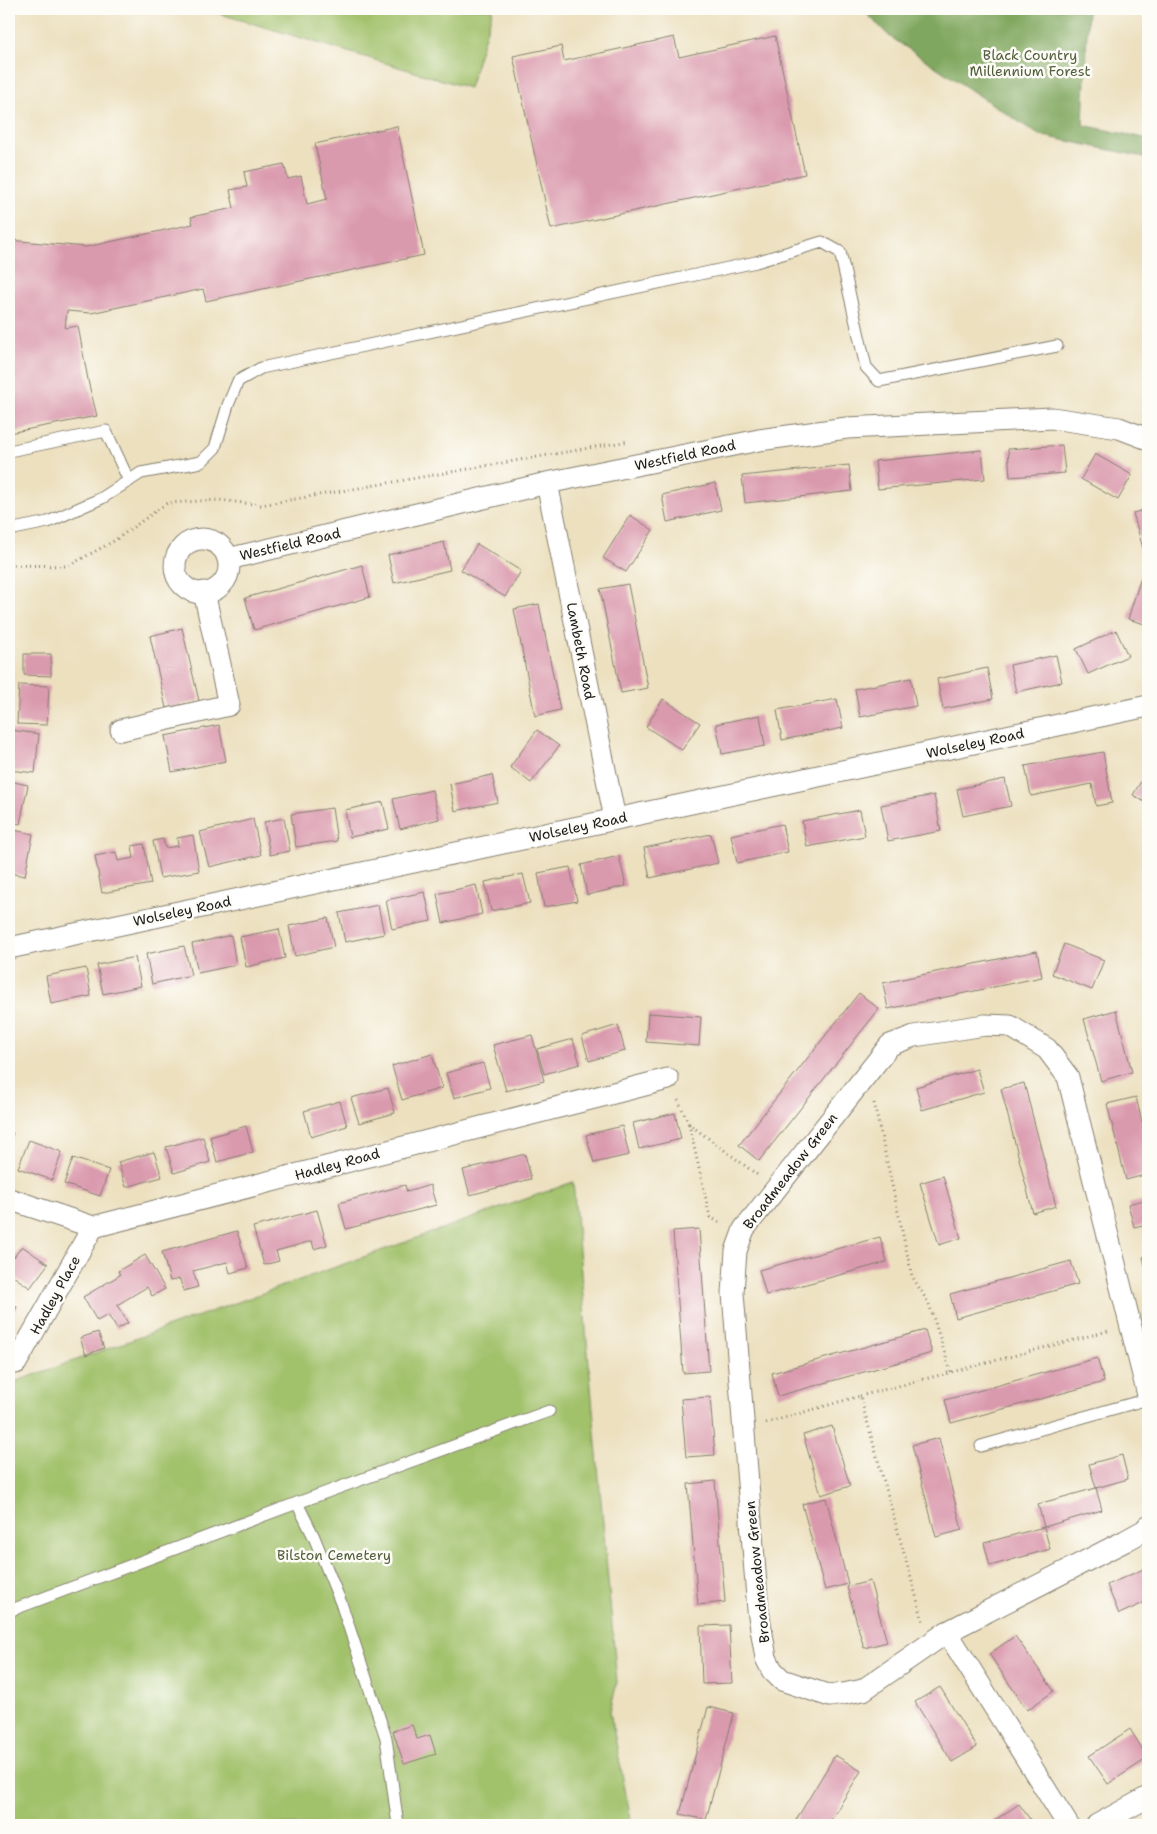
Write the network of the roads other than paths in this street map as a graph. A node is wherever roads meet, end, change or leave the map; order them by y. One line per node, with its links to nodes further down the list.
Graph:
1 (1057, 346): 4 (lane)
2 (1148, 439): 5 (street, Westfield Road)
3 (9, 451): 4 (lane)
4 (129, 481): 6 (lane)
5 (547, 483): 7 (street, Westfield Road); 11 (street, Lambeth Road)
6 (9, 530)
7 (228, 559): 8 (street, Westfield Road); 8 (street, Westfield Road)
8 (204, 592): 10 (street)
9 (1148, 706): 11 (street, Wolseley Road)
10 (121, 730)
11 (615, 819): 12 (street, Wolseley Road)
12 (9, 948)
13 (668, 1079): 15 (street, Hadley Road)
14 (9, 1199): 15 (street)
15 (93, 1228): 16 (street, Hadley Place)
16 (16, 1363)
17 (1148, 1395): 24 (street, Broadmeadow Green)
18 (1148, 1399): 20 (lane)
19 (549, 1411): 21 (lane)
20 (981, 1446)
21 (297, 1503): 23 (lane); 26 (lane)
22 (1148, 1526): 24 (street, Broadmeadow Green)
23 (9, 1611)
24 (938, 1638): 27 (street)
25 (1148, 1796): 28 (street)
26 (398, 1825)
27 (1068, 1825)
28 (1097, 1825)

